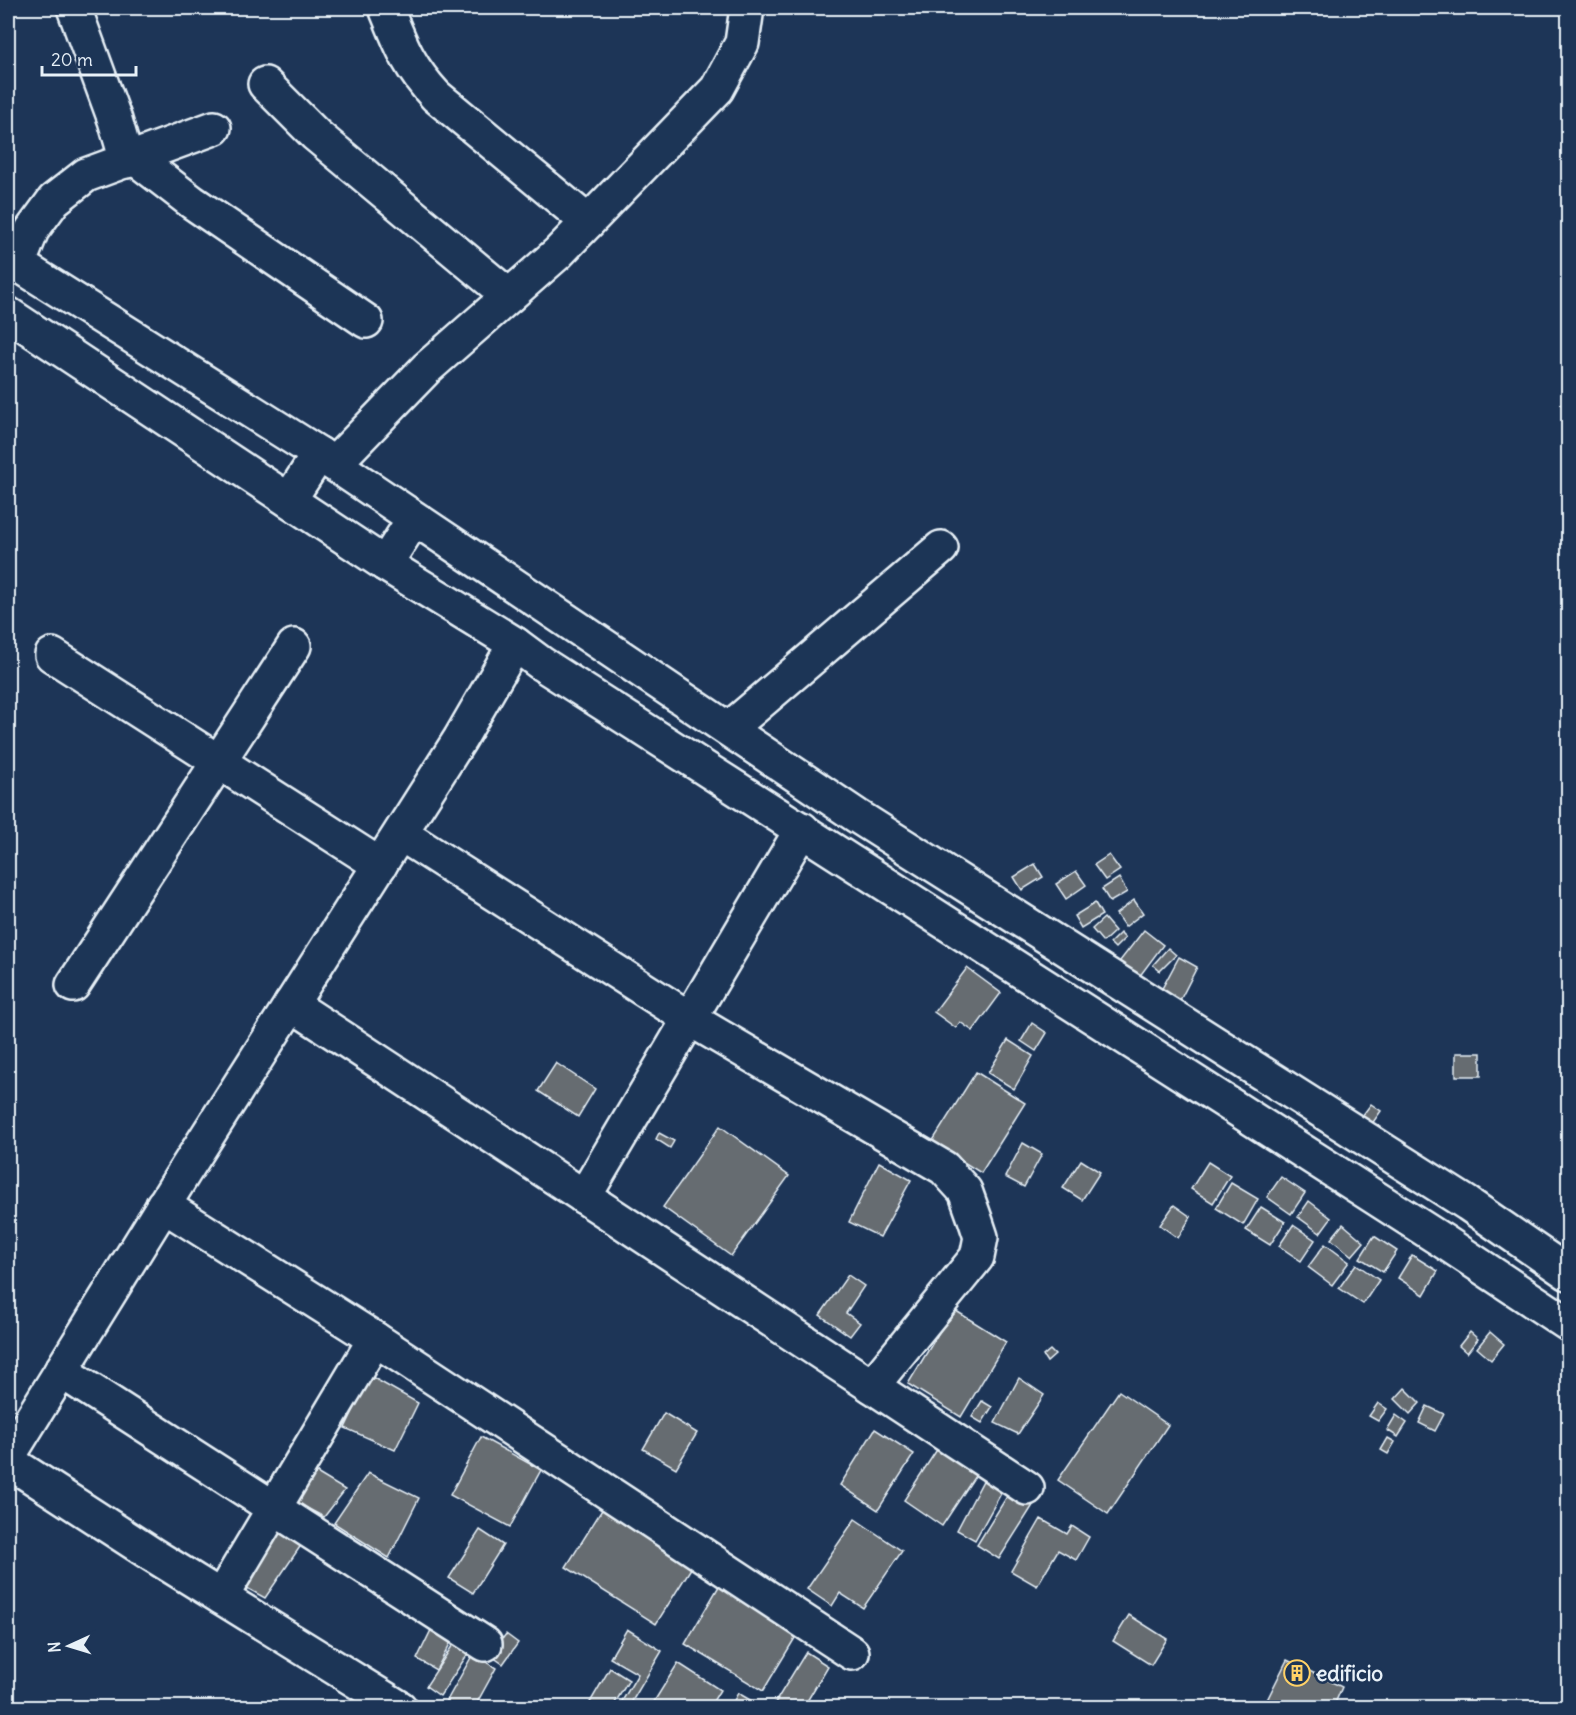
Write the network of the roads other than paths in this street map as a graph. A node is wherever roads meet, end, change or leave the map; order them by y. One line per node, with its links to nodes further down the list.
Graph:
1 (74, 8): 6 (street)
2 (386, 8): 7 (street)
3 (747, 8): 7 (street)
4 (265, 84): 9 (street)
5 (214, 128): 6 (street)
6 (131, 159): 8 (street); 11 (street)
7 (588, 222): 9 (street)
8 (13, 262): 12 (street)
9 (509, 296): 12 (street)
10 (8, 314): 12 (street)
11 (366, 321)
12 (310, 475): 13 (street); 13 (street)
13 (400, 541): 15 (street); 18 (street)
14 (941, 548): 18 (street)
15 (515, 645): 20 (street); 21 (street)
16 (294, 646): 19 (street)
17 (52, 655): 19 (street)
18 (729, 729): 22 (street)
19 (219, 762): 23 (street); 24 (street)
20 (802, 829): 22 (street); 26 (street)
21 (401, 834): 23 (street); 26 (street)
22 (869, 848): 29 (street); 29 (street)
23 (380, 865): 25 (street)
24 (73, 986)
25 (291, 1004): 27 (street); 28 (street)
26 (690, 1019): 27 (street); 34 (street)
27 (584, 1197): 34 (street)
28 (163, 1205): 32 (street); 33 (street)
29 (1456, 1223): 30 (street); 31 (street)
30 (1569, 1273)
31 (1569, 1324)
32 (375, 1339): 37 (street); 40 (street)
33 (61, 1371): 35 (street); 37 (street)
34 (872, 1386): 36 (street)
35 (8, 1459): 38 (street)
36 (1027, 1488)
37 (275, 1508): 38 (street); 39 (street)
38 (221, 1597): 41 (street)
39 (485, 1644)
40 (852, 1653)
41 (400, 1707)

